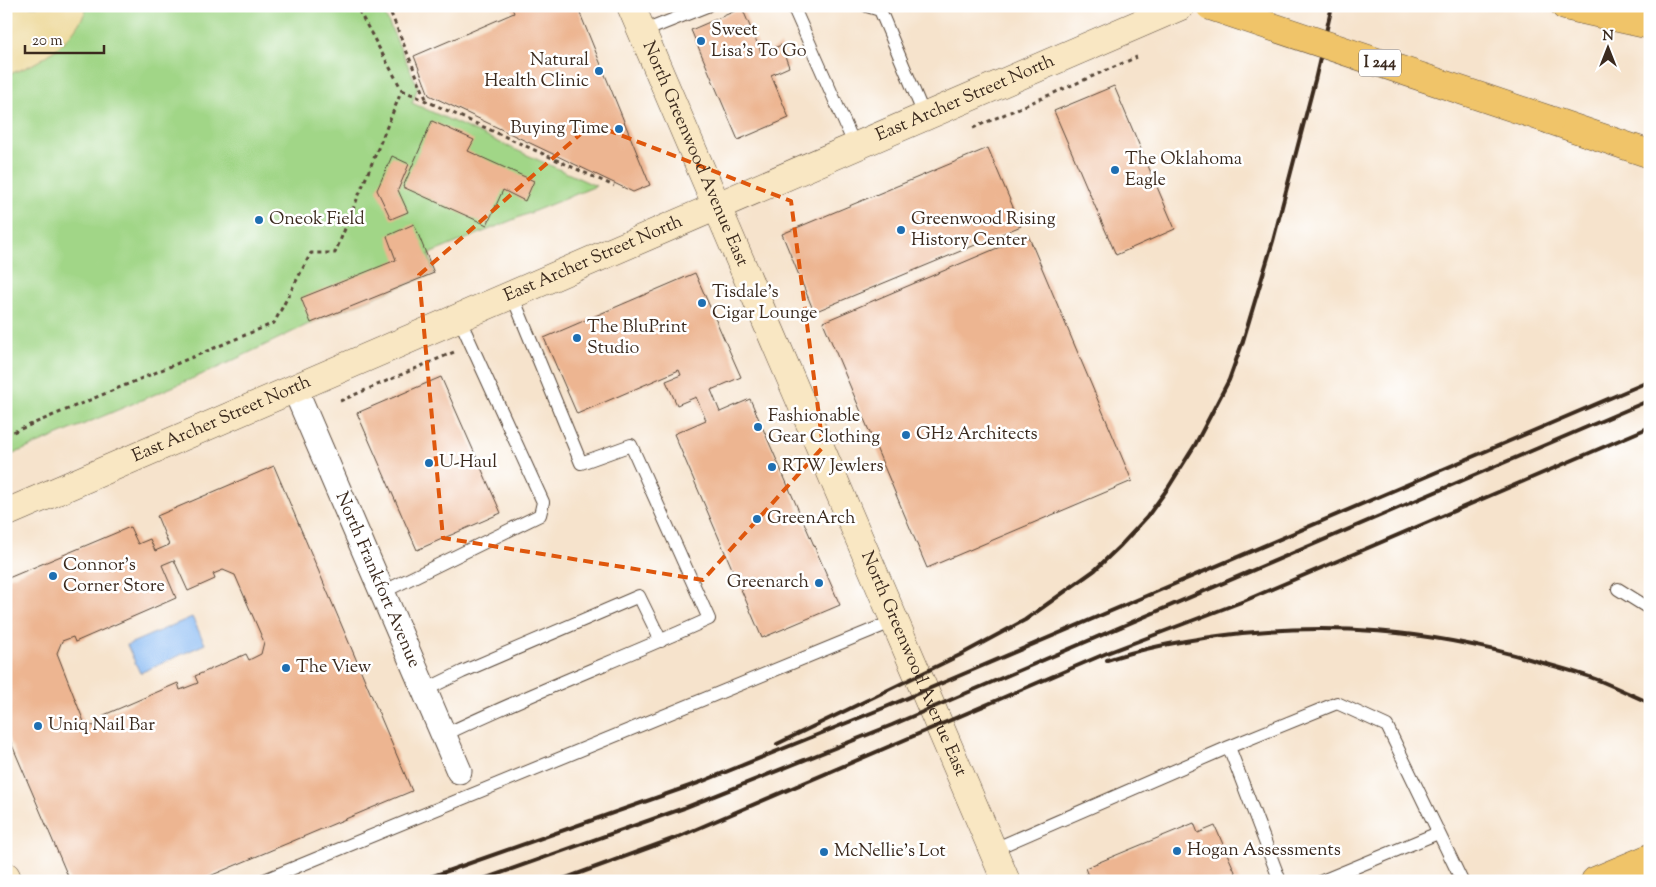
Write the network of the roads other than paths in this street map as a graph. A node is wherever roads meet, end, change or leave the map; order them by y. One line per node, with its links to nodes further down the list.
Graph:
1 (631, 6): 9 (street, North Greenwood Avenue East)
2 (707, 6): 9 (lane)
3 (793, 6): 11 (lane)
4 (867, 6): 10 (lane)
5 (1181, 6): 10 (street, East Archer Street North)
6 (1210, 6): 12 (main road, I 244, bridge)
7 (1565, 6): 8 (main road)
8 (1650, 25)
9 (642, 32): 13 (street, North Greenwood Avenue East)
10 (925, 117): 11 (street, East Archer Street North)
11 (855, 146): 13 (street, East Archer Street North)
12 (1650, 154)
13 (717, 205): 14 (street, East Archer Street North); 21 (street, North Greenwood Avenue East)
14 (512, 295): 15 (street, East Archer Street North); 22 (lane)
15 (459, 318): 16 (street, East Archer Street North); 19 (lane)
16 (295, 389): 17 (street, East Archer Street North); 19 (street, North Frankfort Avenue)
17 (6, 513)
18 (1618, 589): 20 (lane)
19 (383, 592): 23 (street, North Frankfort Avenue)
20 (1650, 609)
21 (894, 621): 28 (street, North Greenwood Avenue East); 32 (lane)
22 (661, 641): 23 (lane); 24 (lane)
23 (425, 690): 24 (street, North Frankfort Avenue)
24 (444, 735): 26 (street, North Frankfort Avenue)
25 (1229, 747): 27 (lane); 28 (lane); 34 (lane)
26 (459, 771)
27 (1438, 832): 35 (lane); 36 (lane)
28 (992, 850): 33 (street, North Greenwood Avenue East)
29 (1650, 858): 37 (main road)
30 (6, 876): 31 (street)
31 (8, 881)
32 (262, 881)
33 (1006, 881)
34 (1280, 881)
35 (1322, 881)
36 (1462, 881)
37 (1595, 881)

